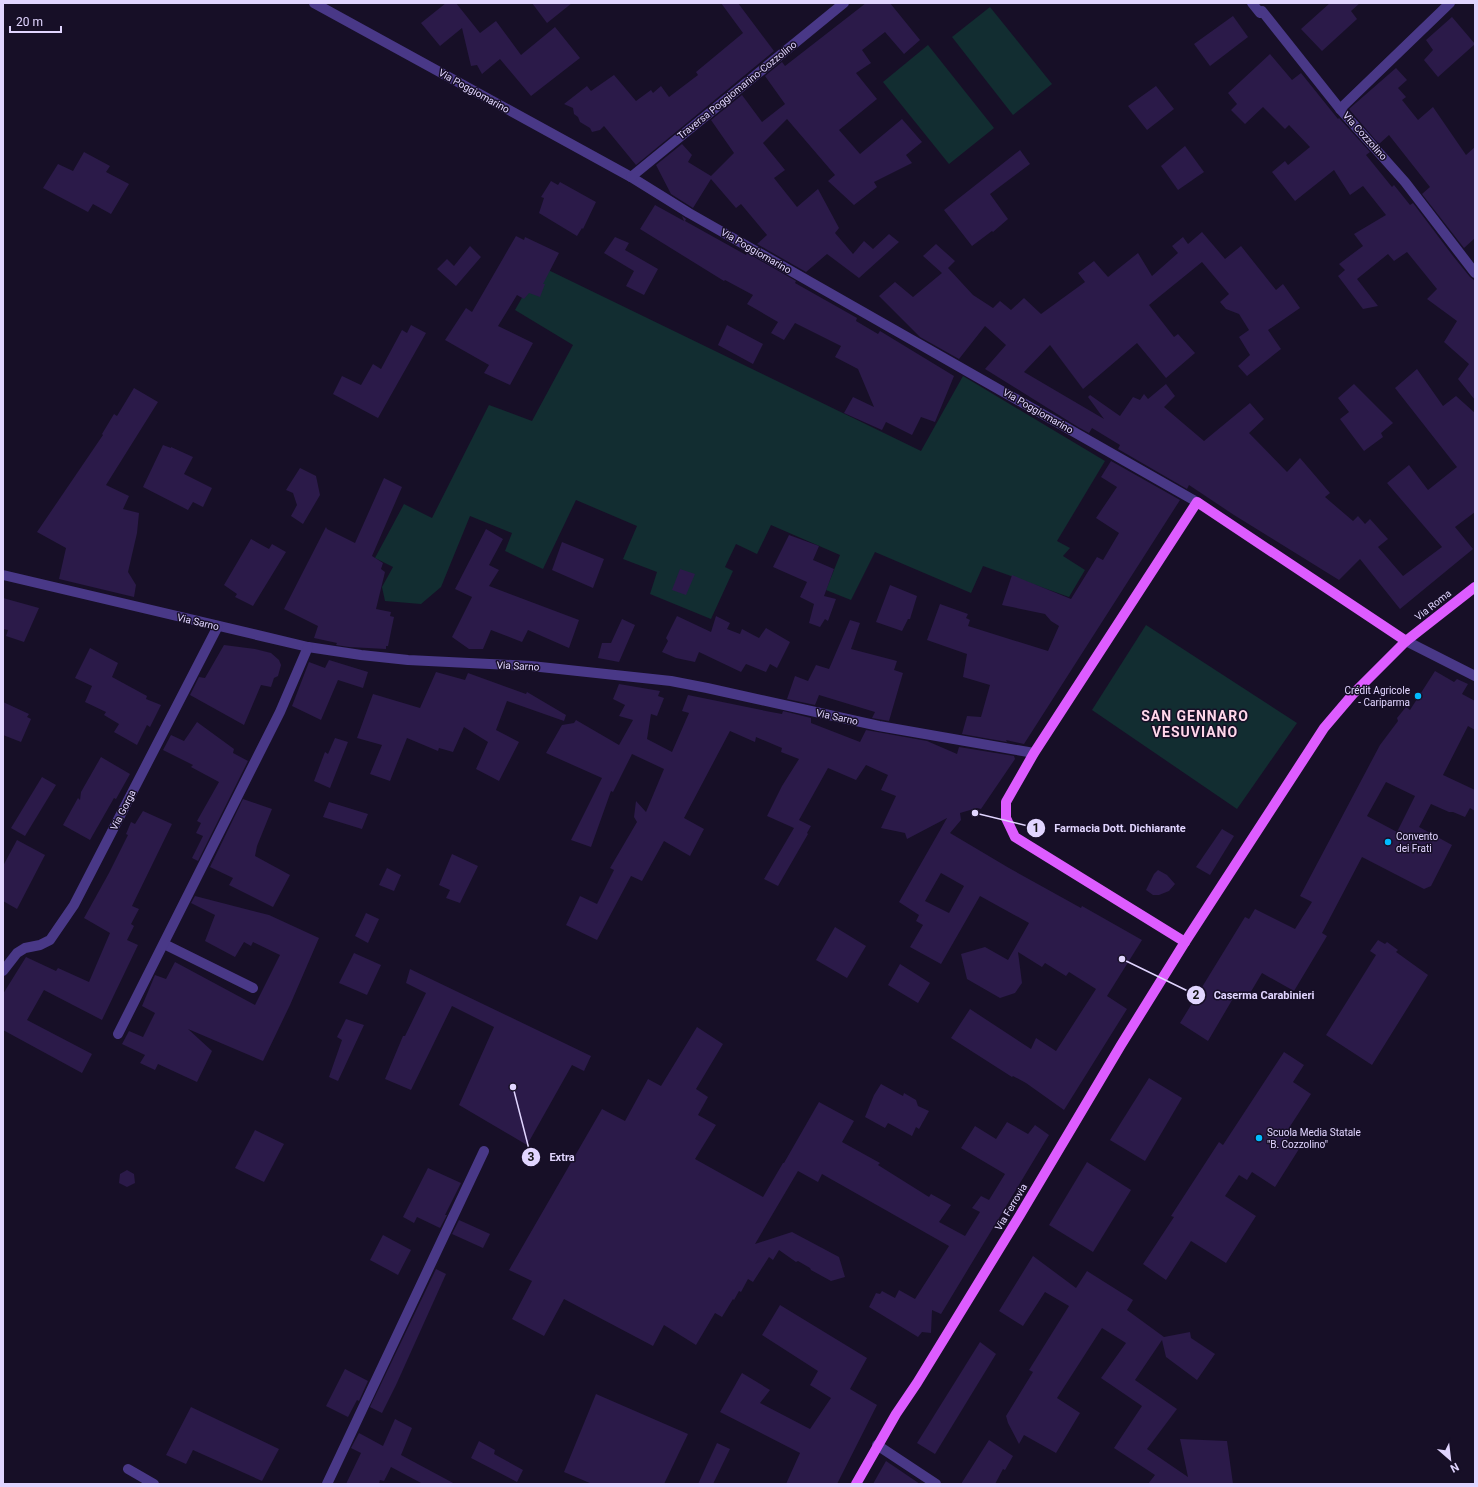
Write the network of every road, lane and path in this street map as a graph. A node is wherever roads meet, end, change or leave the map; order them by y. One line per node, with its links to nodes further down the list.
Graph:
1 (314, 3): 6 (street, Via Poggiomarino)
2 (844, 3): 6 (street, Traversa Poggiomarino-Cozzolino)
3 (1252, 3): 5 (street, Via Cozzolino)
4 (1450, 3): 5 (street)
5 (1340, 109): 7 (street, Via Cozzolino)
6 (631, 177): 8 (street, Via Poggiomarino)
7 (1475, 273)
8 (1197, 502): 12 (main road); 15 (main road)
9 (3, 575): 11 (street, Via Sarno)
10 (1475, 587): 12 (main road, Via Roma)
11 (218, 626): 13 (street, Via Sarno); 18 (street, Via Gorga)
12 (1406, 641): 14 (street); 16 (main road, Via Roma)
13 (308, 647): 15 (street, Via Sarno); 17 (street)
14 (1475, 676)
15 (1034, 753): 16 (main road)
16 (1185, 942): 22 (main road, Via Ferrovia)
17 (164, 944): 19 (street); 20 (street)
18 (3, 971)
19 (253, 988)
20 (118, 1034)
21 (484, 1151): 25 (street)
22 (878, 1445): 26 (main road, Via Ferrovia); 27 (street)
23 (128, 1469): 24 (street)
24 (154, 1484)
25 (327, 1484)
26 (856, 1484)
27 (936, 1484)

